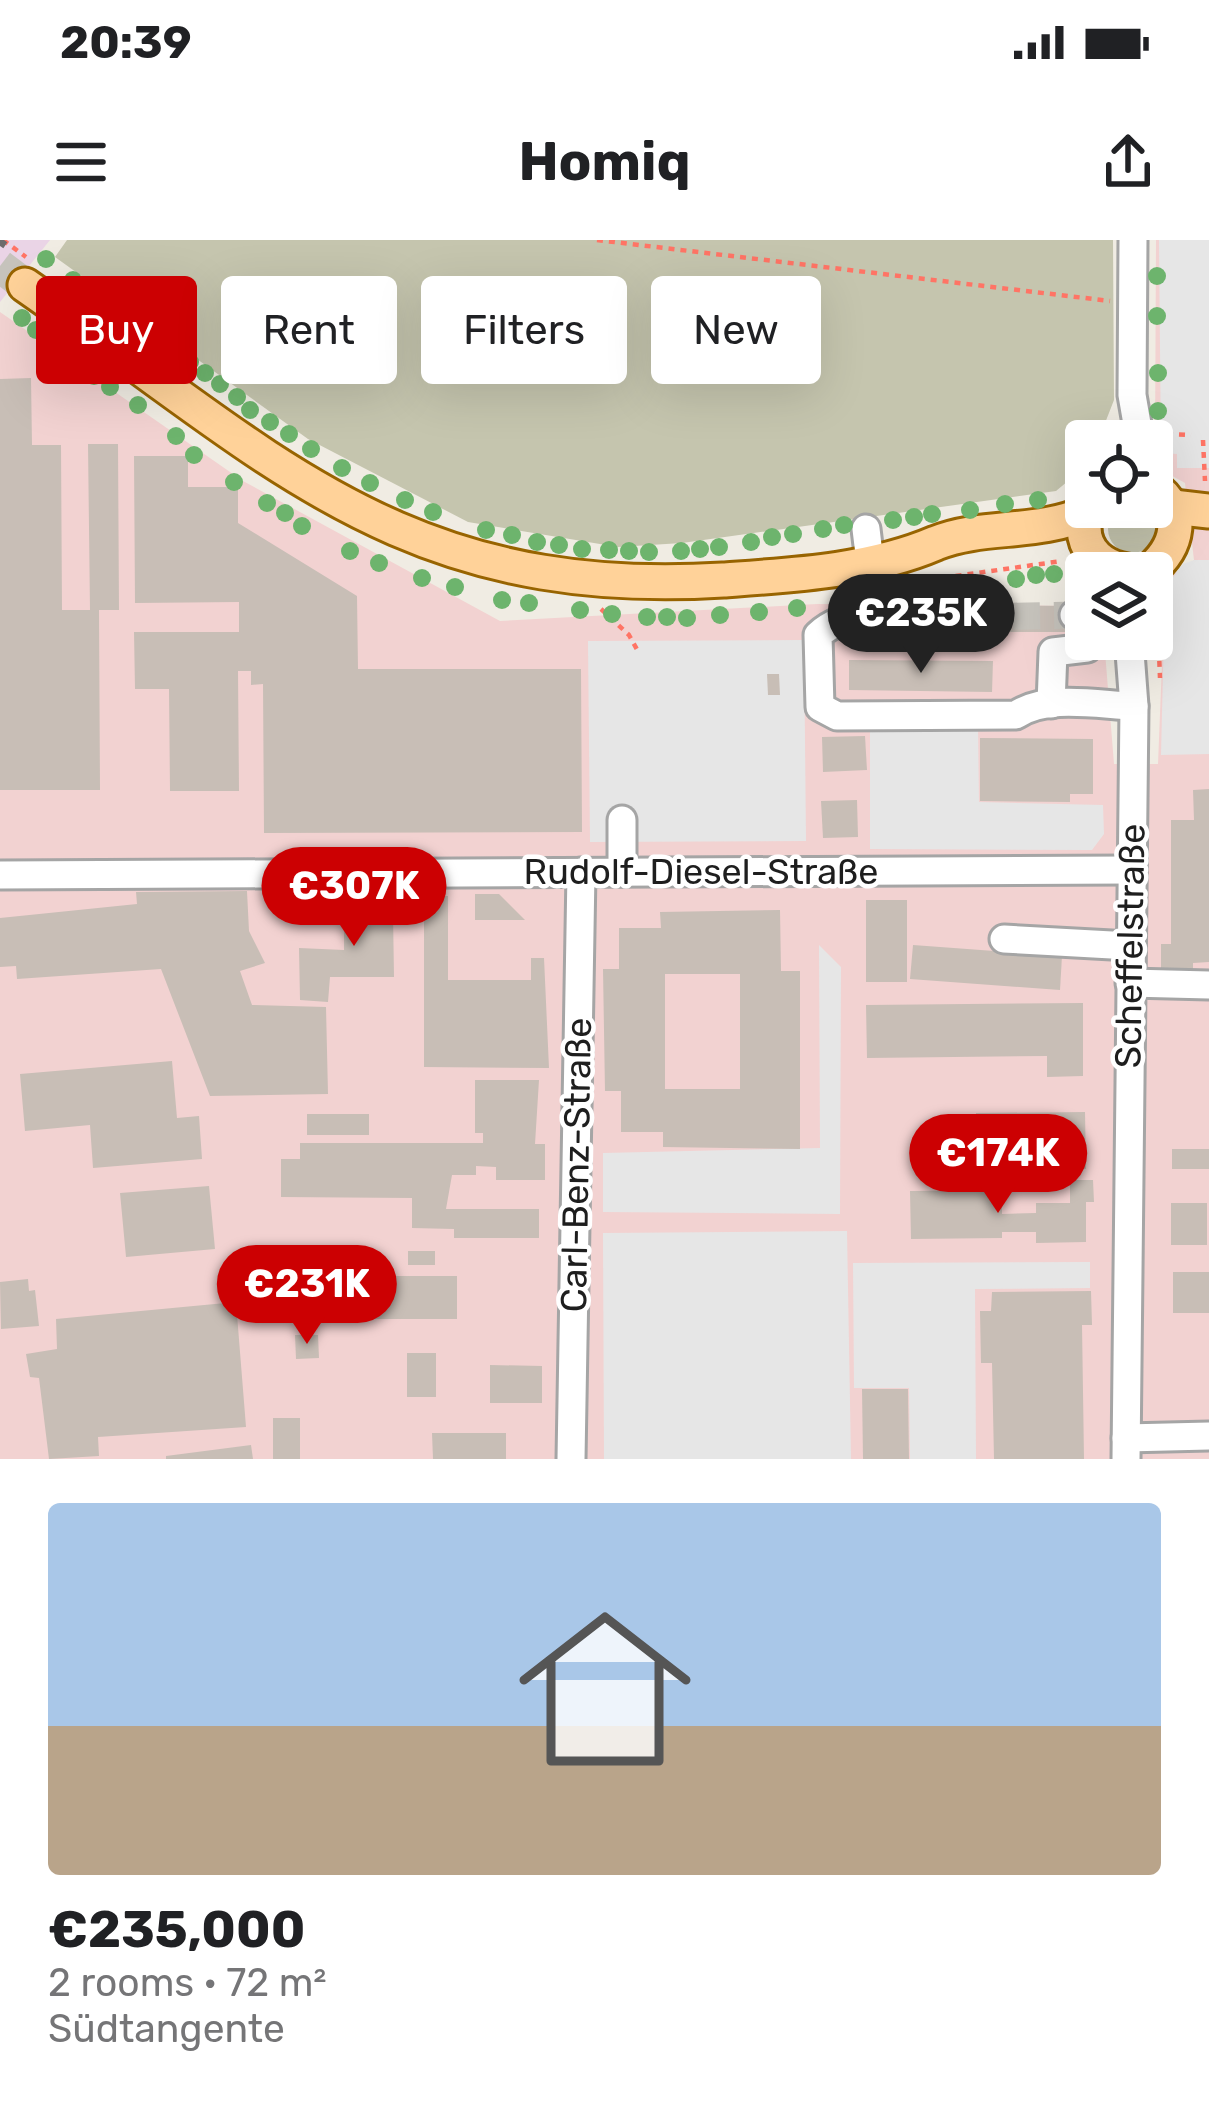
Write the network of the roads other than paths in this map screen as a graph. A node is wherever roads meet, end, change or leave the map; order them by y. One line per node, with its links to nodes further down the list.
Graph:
1 (1133, 240): 3 (street)
2 (33, 276): 12 (main road)
3 (1135, 420)
4 (1173, 497): 5 (main road)
5 (1208, 502)
6 (1065, 522): 12 (main road)
7 (1170, 528): 9 (main road)
8 (1209, 535): 9 (main road)
9 (1174, 542): 10 (main road)
10 (1165, 552)
11 (1065, 563): 12 (main road)
12 (915, 569)
13 (972, 616): 16 (street)
14 (1065, 651): 16 (street)
15 (1133, 660): 17 (street, Scheffelstraße)
16 (1051, 704): 17 (street)
17 (1134, 720): 20 (street, Scheffelstraße)
18 (622, 820): 23 (street)
19 (799, 843): 21 (street)
20 (1130, 870): 21 (street, Rudolf-Diesel-Straße); 26 (street, Scheffelstraße)
21 (805, 871): 23 (street, Rudolf-Diesel-Straße)
22 (581, 872): 23 (street, Rudolf-Diesel-Straße); 24 (street, Rudolf-Diesel-Straße); 31 (street, Carl-Benz-Straße)
23 (622, 872)
24 (0, 875)
25 (1004, 939): 26 (street)
26 (1130, 946): 27 (street, Scheffelstraße)
27 (1130, 983): 28 (street); 30 (street, Scheffelstraße)
28 (1209, 985)
29 (1209, 1436): 30 (street)
30 (1126, 1449)
31 (571, 1459)

